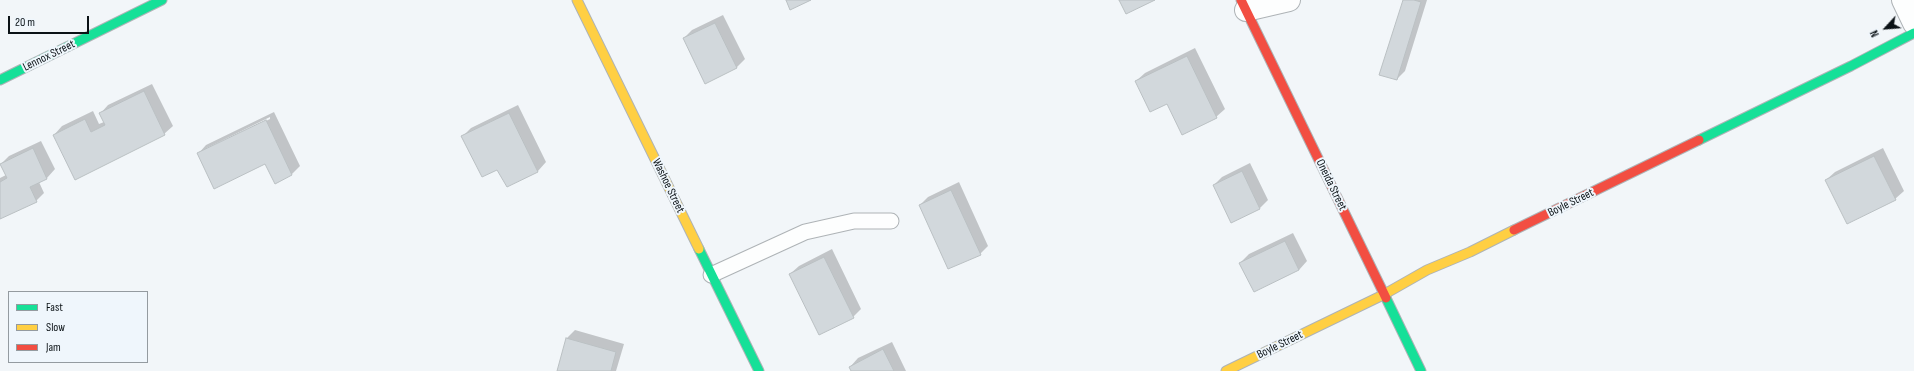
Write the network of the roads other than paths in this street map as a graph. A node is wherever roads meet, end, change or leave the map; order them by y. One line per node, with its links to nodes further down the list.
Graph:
1 (162, 0): 8 (street, Lennox Street)
2 (577, 0): 10 (street, Washoe Street)
3 (1289, 0): 5 (street)
4 (1903, 0): 6 (street)
5 (1243, 5): 11 (street, Oneida Street)
6 (1914, 23)
7 (1914, 33): 11 (street, Boyle Street)
8 (0, 80)
9 (891, 220): 10 (lane)
10 (711, 275): 12 (street, Washoe Street)
11 (1383, 295): 13 (street, Boyle Street); 14 (street, Oneida Street)
12 (759, 371)
13 (1226, 371)
14 (1422, 371)

